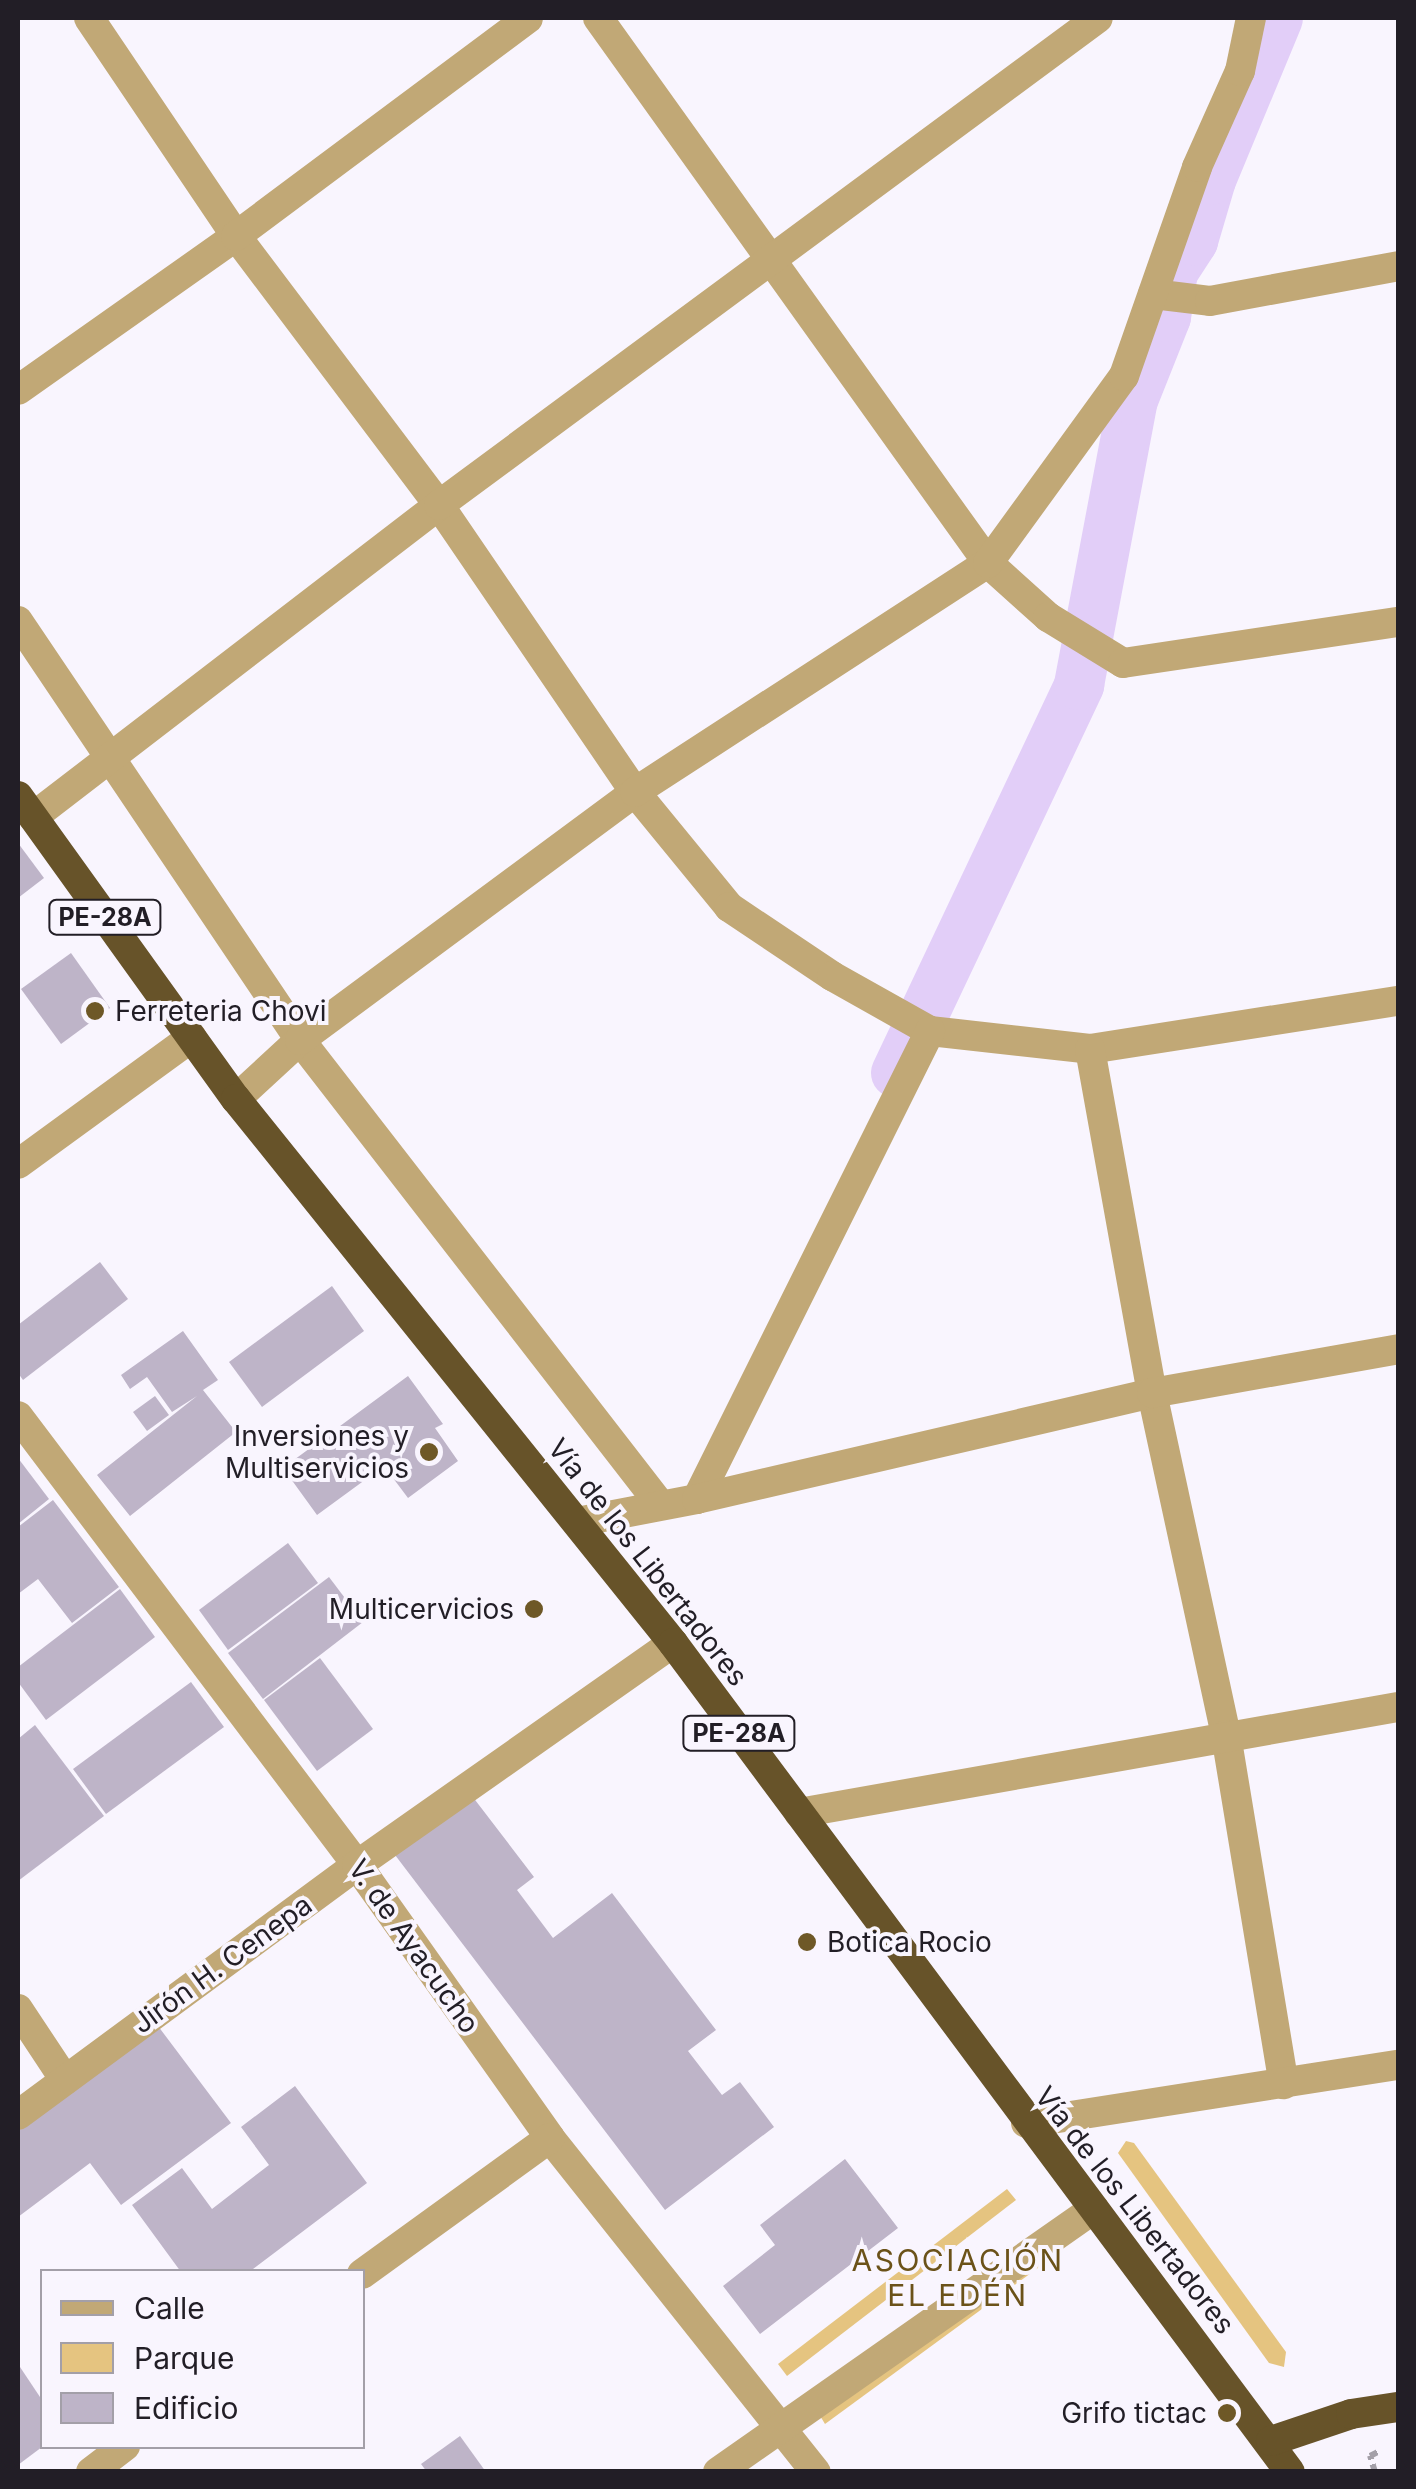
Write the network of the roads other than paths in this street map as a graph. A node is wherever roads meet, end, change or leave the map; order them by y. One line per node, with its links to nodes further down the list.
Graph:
1 (89, 18): 6 (street)
2 (528, 18): 6 (street)
3 (598, 18): 7 (street)
4 (1251, 18): 9 (street)
5 (1092, 20): 7 (street)
6 (236, 236): 10 (street); 11 (street)
7 (773, 260): 11 (street); 12 (street)
8 (1398, 266): 9 (street)
9 (1158, 294): 12 (street)
10 (18, 390)
11 (439, 505): 15 (street); 16 (street)
12 (988, 563): 14 (street); 16 (street)
13 (18, 621): 15 (street)
14 (1398, 622)
15 (110, 754): 17 (street); 21 (street)
16 (635, 792): 19 (street); 21 (street)
17 (25, 806): 20 (highway, Vía de los Libertadores / PE-28A)
18 (1398, 1002): 22 (street)
19 (930, 1031): 22 (street); 28 (street)
20 (192, 1038): 23 (highway, Vía de los Libertadores / PE-28A); 24 (street)
21 (300, 1040): 23 (street); 29 (street)
22 (1090, 1049): 26 (street)
23 (236, 1098): 30 (highway, Vía de los Libertadores / PE-28A)
24 (18, 1164)
25 (1398, 1349): 26 (street)
26 (1152, 1394): 28 (street); 33 (street)
27 (18, 1416): 35 (street, V. de Ayacucho)
28 (697, 1499): 29 (street)
29 (659, 1503): 30 (street)
30 (577, 1522): 31 (highway, Vía de los Libertadores / PE-28A)
31 (673, 1643): 34 (highway, Vía de los Libertadores / PE-28A); 35 (street, Jirón H. Cenepa)
32 (1398, 1707): 33 (street)
33 (1226, 1736): 34 (street); 39 (street)
34 (799, 1813): 41 (highway, Vía de los Libertadores / PE-28A)
35 (357, 1865): 38 (street, Jirón H. Cenepa); 42 (street, V. de Ayacucho)
36 (18, 2010): 38 (street)
37 (1398, 2065): 39 (street)
38 (65, 2080): 40 (street, Jirón H. Cenepa)
39 (1284, 2084): 41 (street)
40 (18, 2115)
41 (1026, 2122): 43 (highway, Vía de los Libertadores / PE-28A)
42 (550, 2138): 44 (street); 46 (street, V. de Ayacucho)
43 (1094, 2210): 46 (street); 47 (highway, Vía de los Libertadores / PE-28A)
44 (365, 2272)
45 (1398, 2407): 47 (highway)
46 (782, 2427): 50 (street); 51 (street, V. de Ayacucho)
47 (1272, 2441): 52 (highway, Vía de los Libertadores / PE-28A)
48 (121, 2449): 49 (street)
49 (91, 2472)
50 (718, 2472)
51 (816, 2472)
52 (1290, 2472)

